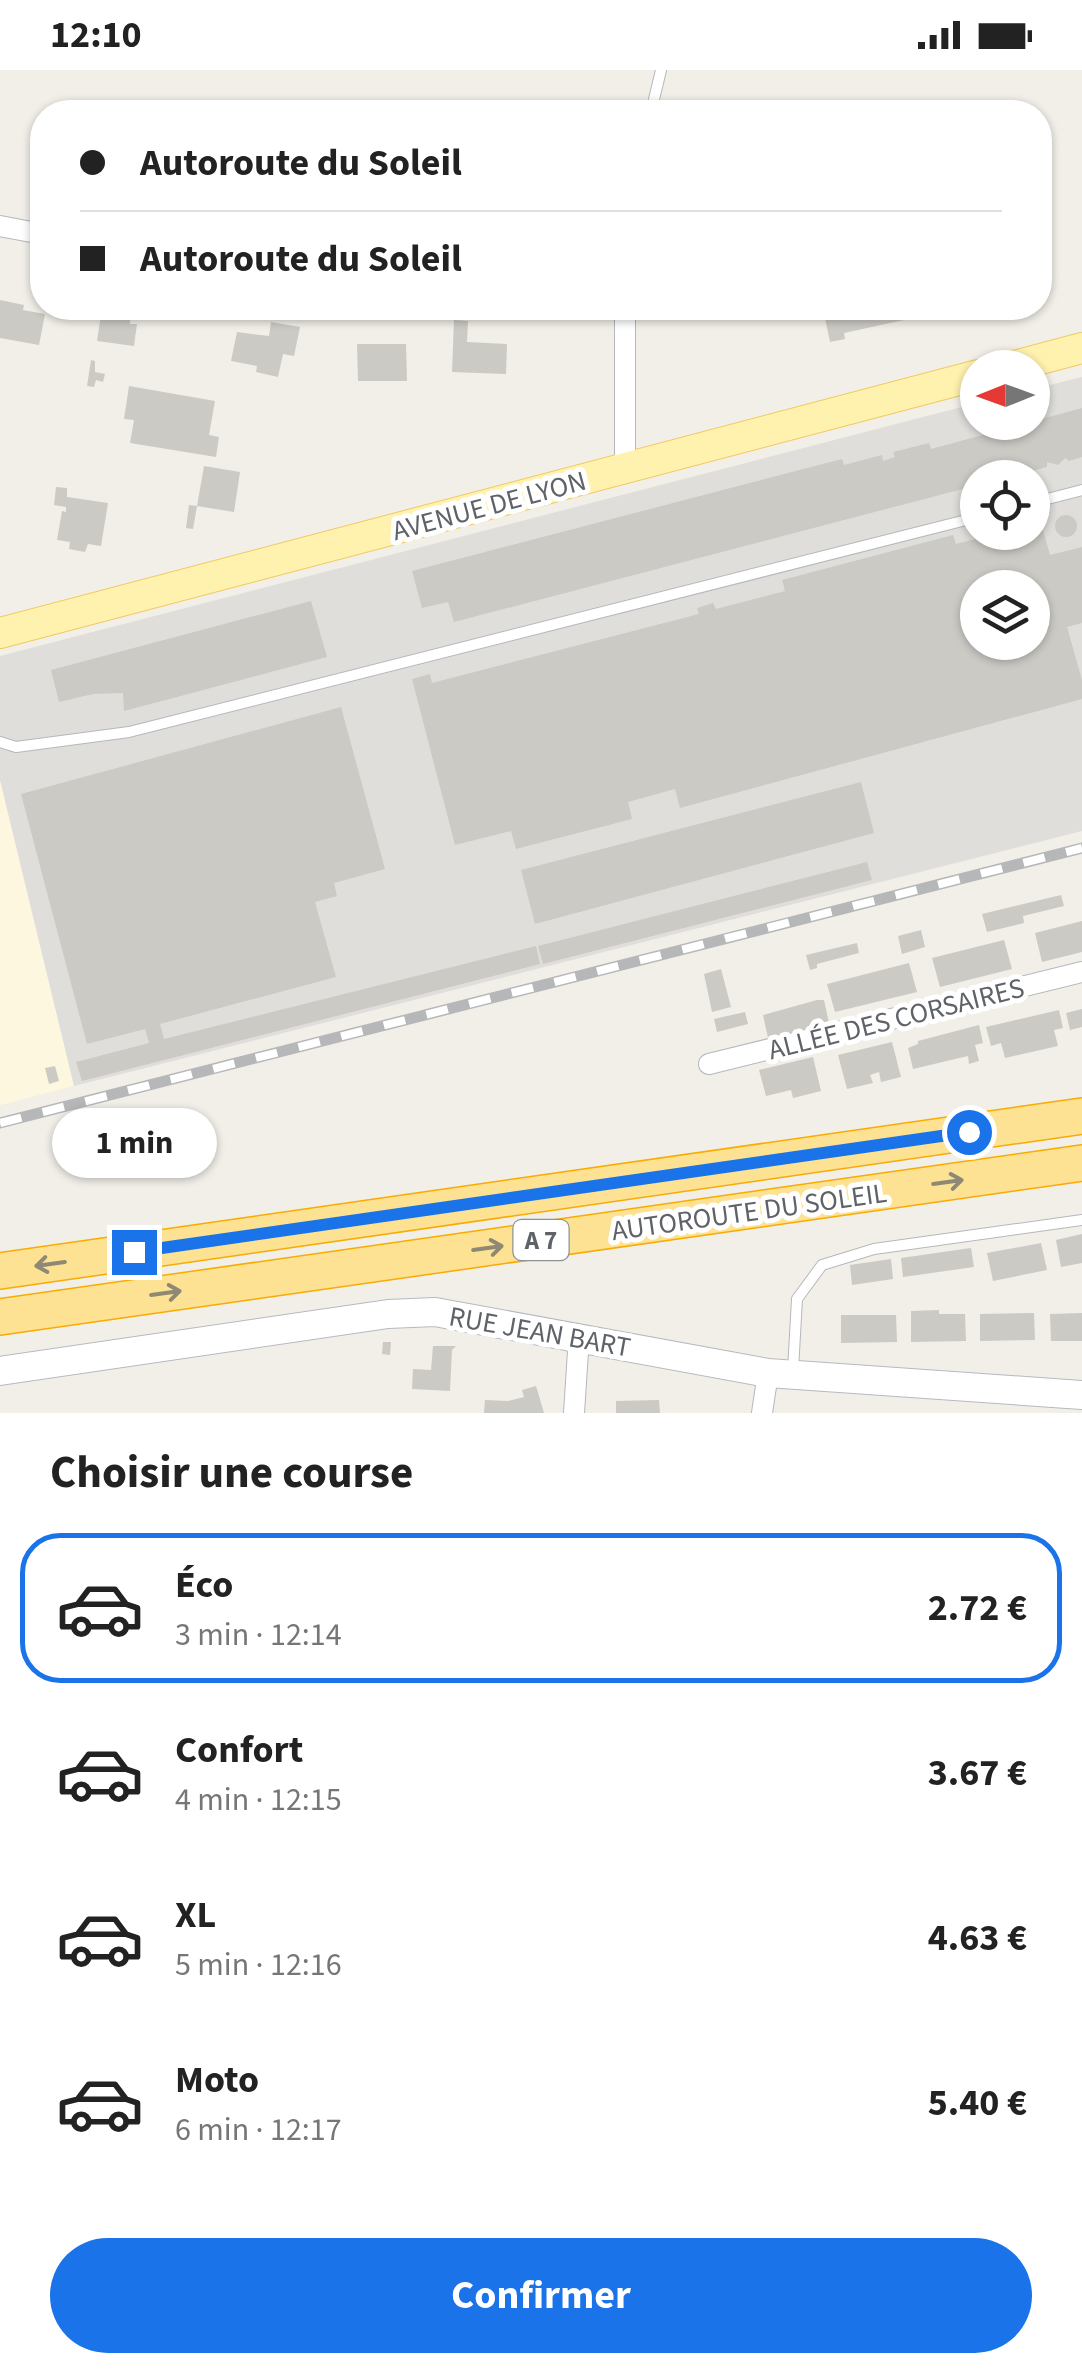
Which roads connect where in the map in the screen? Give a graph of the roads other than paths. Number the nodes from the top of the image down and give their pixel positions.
1 (661, 70) edge
2 (654, 100) edge
3 (0, 226) edge
4 (30, 232) edge
5 (626, 320) edge
6 (1082, 348) edge
7 (1050, 357) edge
8 (960, 380) edge
9 (626, 468) junction
10 (1082, 490) edge
11 (1050, 498) edge
12 (960, 521) edge
13 (0, 633) edge
14 (0, 742) edge
15 (1082, 972) edge
16 (709, 1064) dead end
17 (1082, 1116) edge
18 (1082, 1163) edge
19 (1082, 1220) edge
20 (0, 1271) edge
21 (0, 1317) edge
22 (578, 1336) junction
23 (0, 1371) edge
24 (780, 1375) junction
25 (1082, 1394) edge
26 (574, 1413) edge
27 (762, 1413) edge

1 - 2 lane
3 - 4 street
5 - 9 street
6 - 7 main road
8 - 9 main road, AVENUE DE LYON
9 - 13 main road, AVENUE DE LYON
10 - 11 lane
12 - 14 lane
15 - 16 street, ALLÉE DES CORSAIRES
17 -> 20 highway, AUTOROUTE DU SOLEIL / A 7
21 -> 18 highway, AUTOROUTE DU SOLEIL / A 7
19 - 24 lane
22 - 23 street, RUE JEAN BART
22 - 24 street, RUE JEAN BART
22 - 26 street
24 - 25 street, RUE JEAN BART
24 - 27 street

